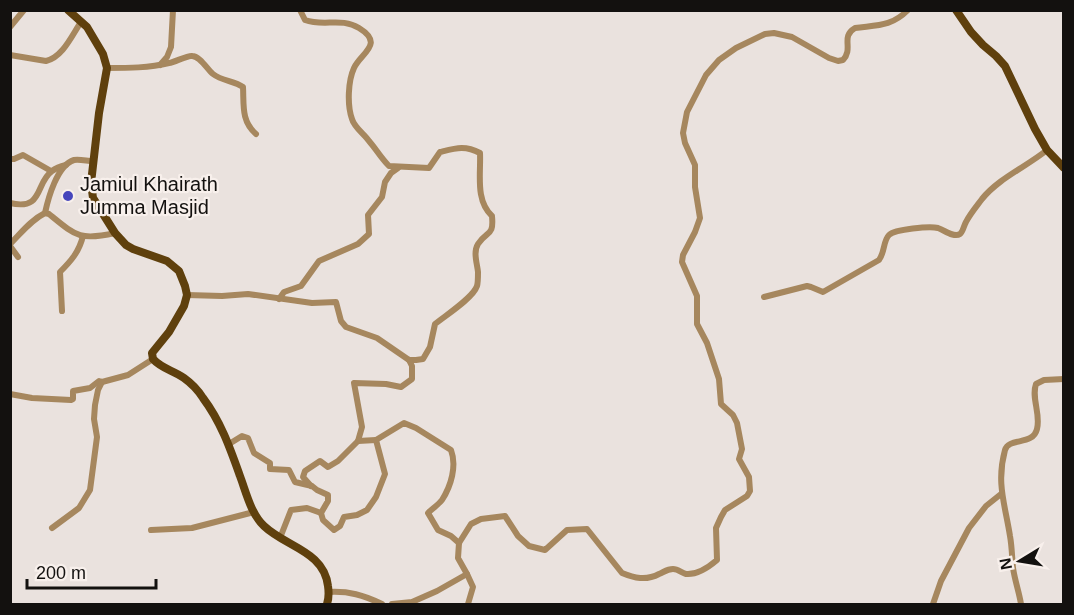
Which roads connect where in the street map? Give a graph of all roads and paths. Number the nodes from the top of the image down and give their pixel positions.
1 (24, 10) edge
2 (68, 10) edge
3 (173, 10) edge
4 (300, 10) edge
5 (908, 10) edge
6 (956, 10) edge
7 (81, 21) junction
8 (10, 27) edge
9 (10, 55) edge
10 (159, 65) junction
11 (108, 68) junction
12 (256, 134) dead end
13 (1047, 150) junction
14 (10, 159) edge
15 (93, 162) junction
16 (67, 165) junction
17 (399, 167) junction
18 (1064, 168) edge
19 (51, 171) junction
20 (10, 203) edge
21 (45, 213) junction
22 (115, 233) junction
23 (83, 236) junction
24 (10, 245) edge
25 (18, 257) dead end
26 (187, 295) junction
27 (764, 297) dead end
28 (279, 299) junction
29 (62, 311) dead end
30 (153, 359) junction
31 (409, 360) junction
32 (1064, 379) edge
33 (102, 382) junction
34 (10, 394) edge
35 (376, 440) junction
36 (358, 441) junction
37 (229, 444) junction
38 (312, 486) junction
39 (1001, 494) junction
40 (254, 512) junction
41 (321, 513) junction
42 (52, 528) dead end
43 (151, 530) dead end
44 (280, 538) junction
45 (459, 543) junction
46 (467, 574) junction
47 (329, 592) junction
48 (327, 604) edge
49 (382, 604) edge
50 (392, 604) edge
51 (468, 604) edge
52 (933, 604) edge
53 (1021, 604) edge

1 - 8 street
2 - 7 main road
3 - 10 street
4 - 17 street
5 - 45 street
6 - 13 main road
7 - 9 street
7 - 11 main road
10 - 11 street
10 - 12 street
11 - 15 main road
13 - 18 main road
13 - 27 street
14 - 19 street
15 - 16 street
15 - 22 main road
16 - 19 street
16 - 21 street
17 - 28 street
17 - 31 street
19 - 20 street
21 - 23 street
21 - 24 street
22 - 23 street
22 - 26 main road
23 - 29 street
24 - 25 street
26 - 28 street
26 - 30 main road
28 - 31 street
30 - 33 street
30 - 37 main road
31 - 36 street
32 - 39 street
33 - 34 street
33 - 42 street
35 - 36 street
35 - 41 street
35 - 45 street
36 - 38 street
37 - 38 street
37 - 40 main road
38 - 41 street
39 - 52 street
39 - 53 street
40 - 43 street
40 - 44 main road
41 - 44 street
44 - 47 main road
45 - 46 street
46 - 50 street
46 - 51 street
47 - 48 main road
47 - 49 street

